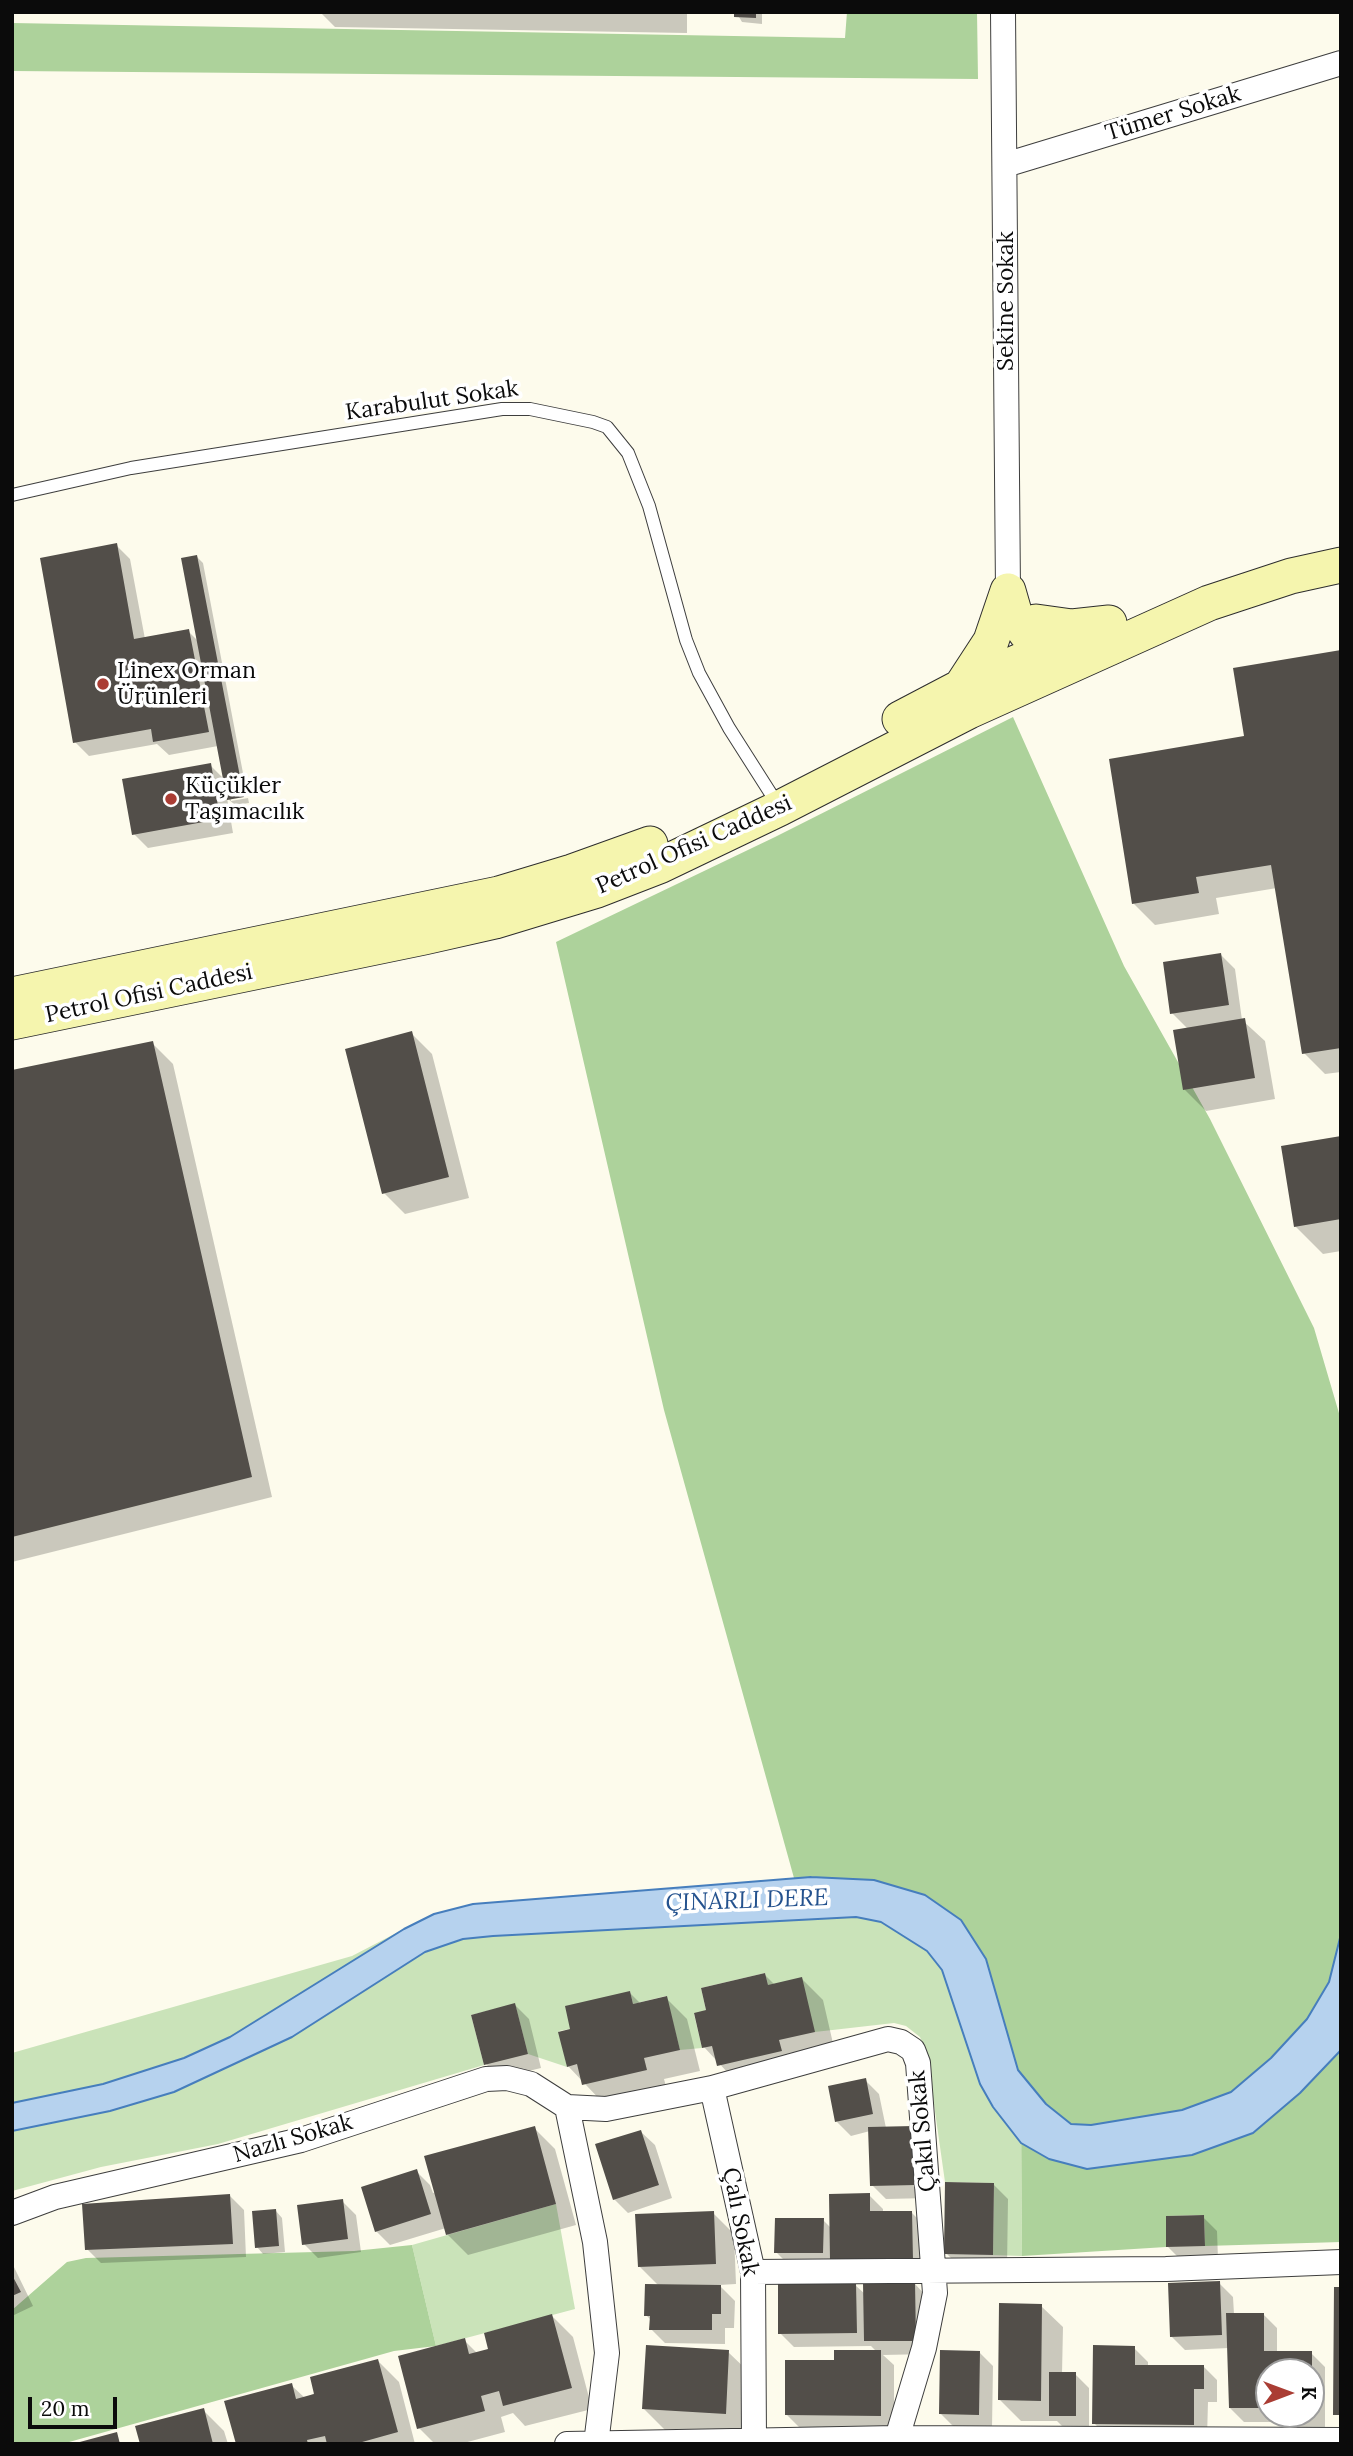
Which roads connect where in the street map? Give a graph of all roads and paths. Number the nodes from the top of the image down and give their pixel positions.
1 (1003, 12) edge
2 (1341, 63) edge
3 (1005, 166) junction
4 (12, 495) edge
5 (1341, 544) edge
6 (1341, 565) edge
7 (1008, 591) junction
8 (1112, 634) junction
9 (1056, 646) junction
10 (1003, 669) junction
11 (965, 699) junction
12 (774, 799) junction
13 (12, 995) edge
14 (12, 1021) edge
15 (712, 2088) junction
16 (567, 2107) junction
17 (12, 2213) edge
18 (1341, 2262) edge
19 (935, 2269) junction
20 (753, 2272) junction
21 (897, 2438) junction
22 (754, 2441) junction
23 (1341, 2441) edge
24 (1027, 2442) edge
25 (567, 2444) edge
26 (596, 2444) edge

1 - 3 street, Sekine Sokak
2 - 3 street, Tümer Sokak
3 - 7 street, Sekine Sokak
4 - 12 lane, Karabulut Sokak
5 - 8 street, Petrol Ofisi Caddesi
6 - 8 street, Petrol Ofisi Caddesi
7 - 8 street
7 - 9 street
7 - 10 street
7 - 11 street
8 - 9 street
8 - 11 street, Petrol Ofisi Caddesi
9 - 10 street
10 - 11 street
11 - 12 street, Petrol Ofisi Caddesi
12 - 13 street, Petrol Ofisi Caddesi
12 - 14 street, Petrol Ofisi Caddesi
15 - 16 street, Çakıl Sokak
15 - 19 street, Çakıl Sokak
15 - 20 street, Çalı Sokak
16 - 17 street, Nazlı Sokak
16 - 26 street
18 - 19 street
19 - 20 street
19 - 21 street, Çakıl Sokak
20 - 22 street, Çalı Sokak
21 - 22 street
21 - 24 street
22 - 26 street
23 - 24 street
25 - 26 street

